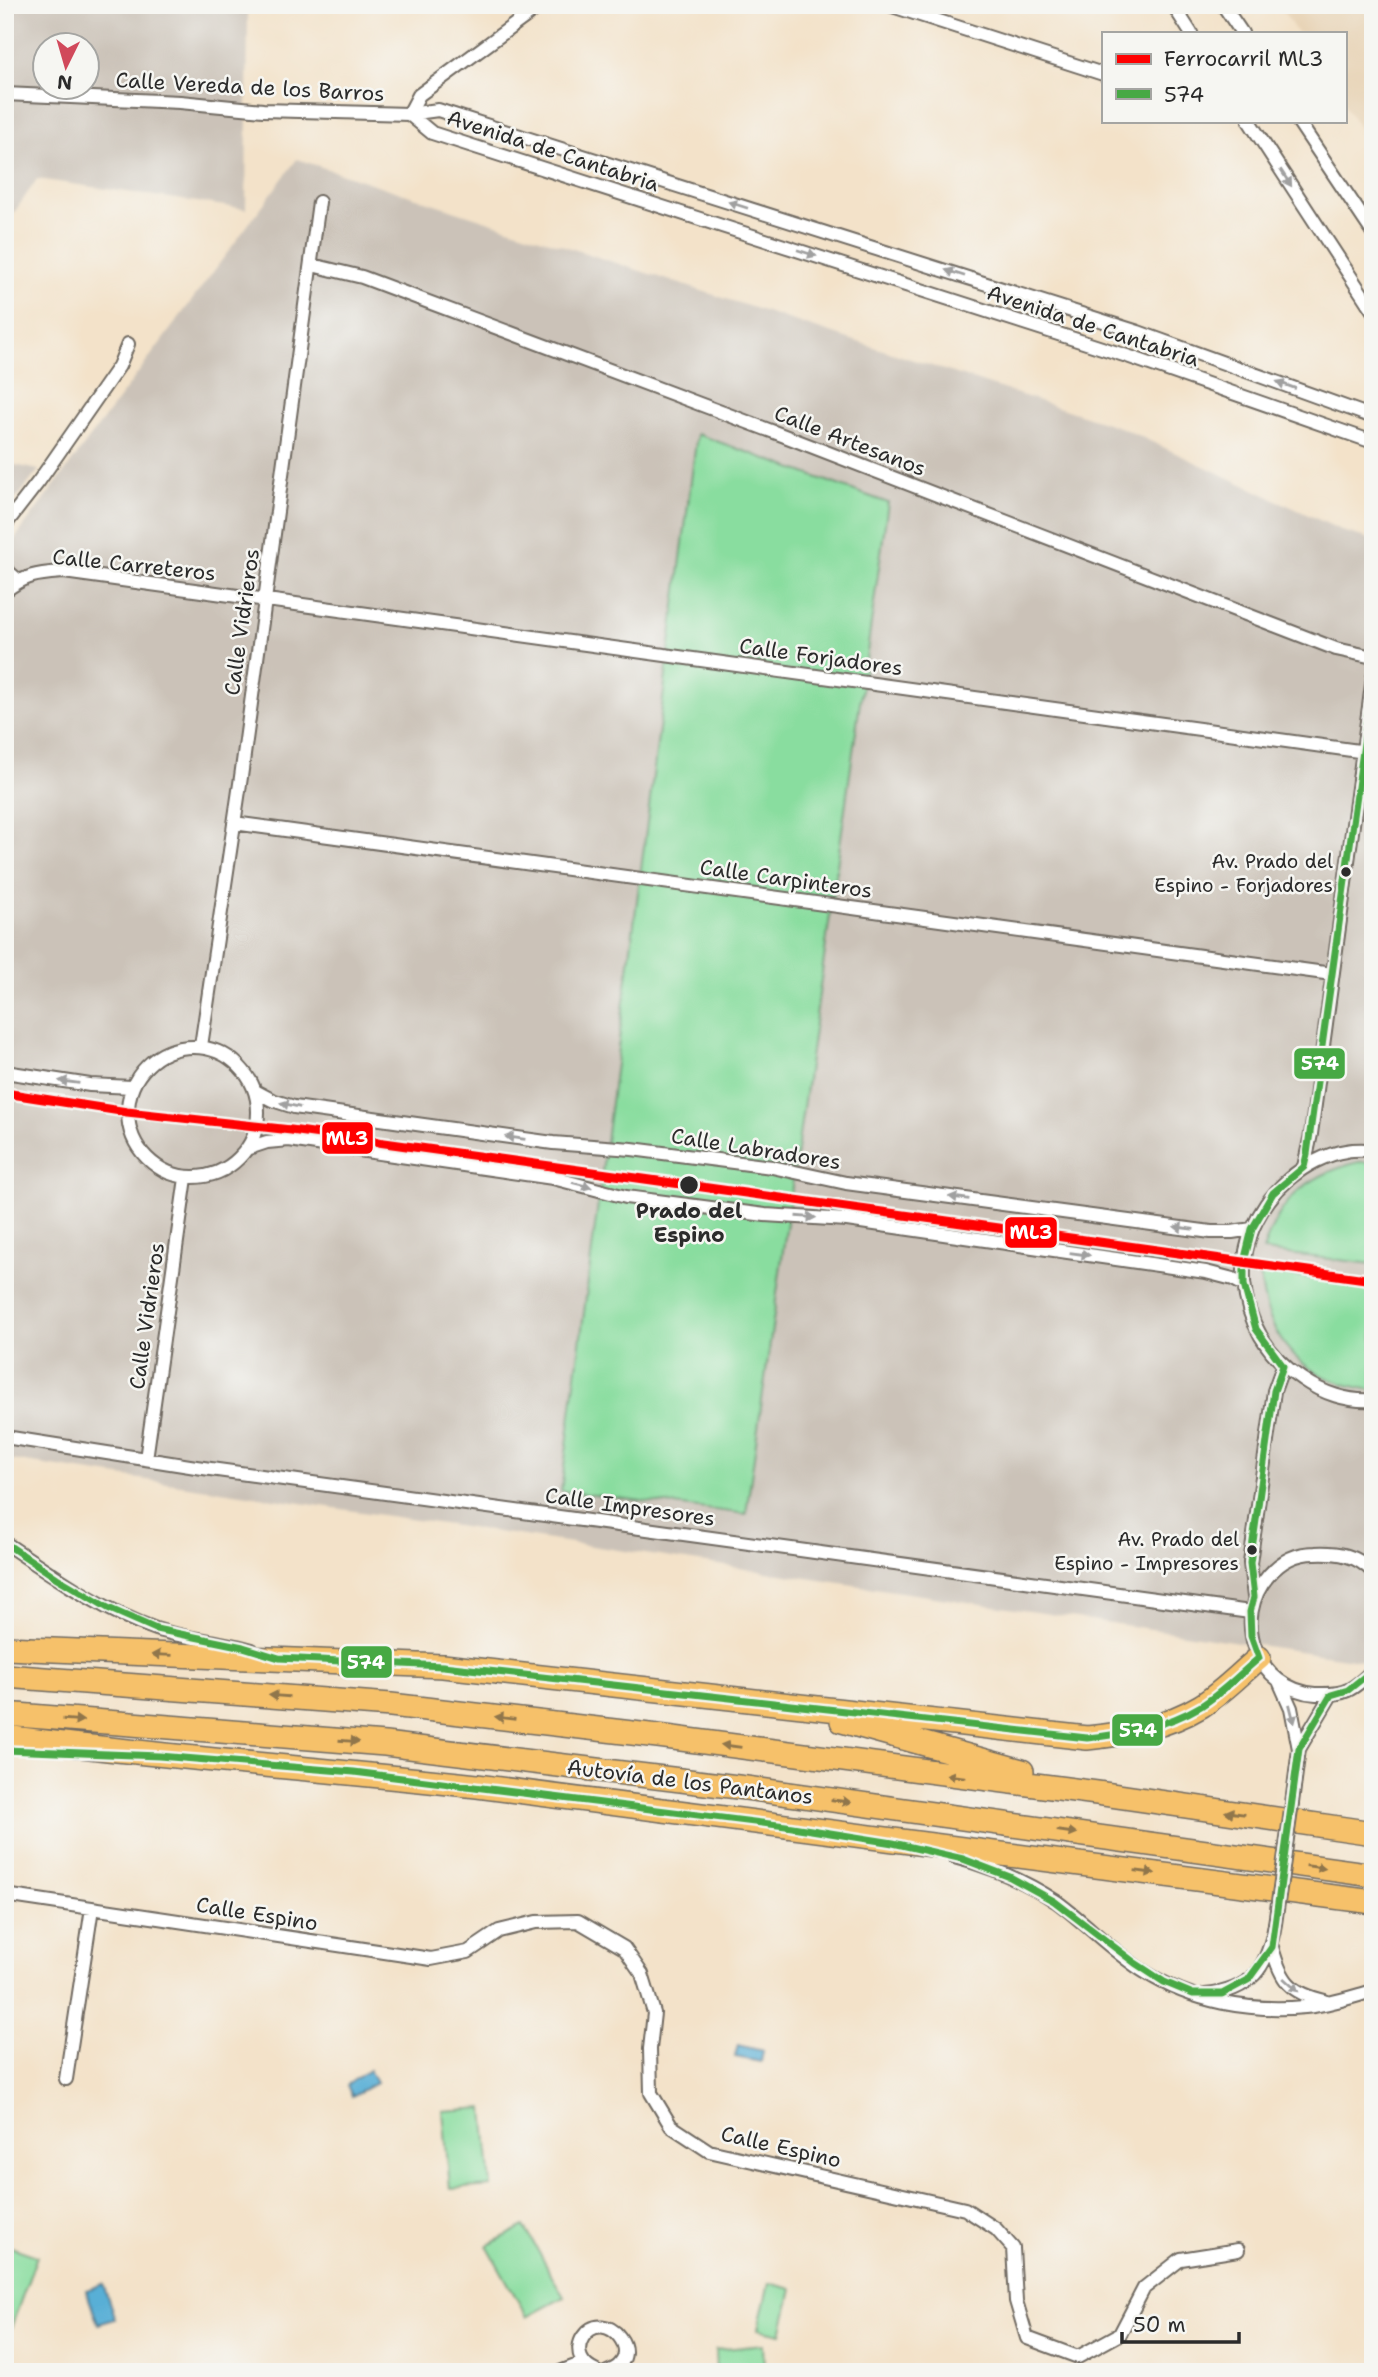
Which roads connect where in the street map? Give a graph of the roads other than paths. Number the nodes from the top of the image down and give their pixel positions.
1 (541, 5) edge
2 (889, 5) edge
3 (1172, 5) edge
4 (1223, 5) edge
5 (1190, 32) edge
6 (1241, 32) edge
7 (1102, 74) edge
8 (5, 93) edge
9 (410, 114) junction
10 (1250, 122) edge
11 (1299, 122) edge
12 (320, 202) dead end
13 (1373, 233) edge
14 (312, 265) junction
15 (1373, 311) edge
16 (128, 344) dead end
17 (1373, 416) edge
18 (1373, 442) edge
19 (5, 525) edge
20 (5, 569) edge
21 (18, 580) junction
22 (5, 591) edge
23 (264, 600) junction
24 (1373, 657) edge
25 (1373, 677) edge
26 (1368, 752) edge
27 (234, 823) junction
28 (1332, 974) junction
29 (201, 1046) junction
30 (5, 1072) edge
31 (132, 1087) junction
32 (257, 1092) junction
33 (249, 1148) junction
34 (1373, 1150) edge
35 (1304, 1167) junction
36 (186, 1178) junction
37 (1252, 1228) junction
38 (1244, 1285) junction
39 (1283, 1366) junction
40 (1373, 1400) edge
41 (5, 1437) edge
42 (146, 1459) junction
43 (5, 1543) edge
44 (1373, 1572) edge
45 (1254, 1597) junction
46 (1250, 1612) junction
47 (5, 1648) edge
48 (279, 1658) junction
49 (1259, 1658) junction
50 (1373, 1671) edge
51 (5, 1676) edge
52 (1279, 1681) junction
53 (691, 1693) junction
54 (1331, 1695) junction
55 (5, 1714) edge
56 (5, 1737) edge
57 (5, 1749) edge
58 (1299, 1749) junction
59 (158, 1756) junction
60 (1097, 1793) junction
61 (1373, 1833) edge
62 (883, 1840) junction
63 (1373, 1875) edge
64 (5, 1895) edge
65 (1373, 1902) edge
66 (92, 1908) junction
67 (1272, 1947) junction
68 (1373, 1991) edge
69 (1199, 1995) junction
70 (1330, 2002) junction
71 (66, 2079) dead end
72 (1238, 2250) dead end
73 (583, 2363) junction
74 (560, 2372) edge
75 (597, 2372) edge
76 (607, 2372) edge

1 - 9 street
2 - 7 street
3 - 5 street
4 - 6 street
8 - 9 street, Calle Vereda de los Barros
17 -> 9 street, Avenida de Cantabria
9 -> 18 street, Avenida de Cantabria
10 -> 15 street
11 - 13 street
12 - 14 street, Calle Vidrieros
14 - 23 street, Calle Vidrieros
14 - 24 street, Calle Artesanos
16 - 19 street
20 - 21 street
21 - 22 street, Calle Carreteros
21 - 23 street, Calle Carreteros
23 - 26 street, Calle Forjadores
23 - 27 street, Calle Vidrieros
25 - 26 street
26 - 28 street
27 - 28 street, Calle Carpinteros
27 - 29 street, Calle Vidrieros
28 - 35 street
29 - 31 street
29 - 32 street
31 -> 30 street
31 - 36 street
32 - 33 street
37 -> 32 street, Calle Labradores
33 - 36 street
33 -> 38 street
34 - 35 street
35 - 37 street
36 - 42 street, Calle Vidrieros
37 - 38 street
38 - 39 street
39 - 40 street
39 - 45 street
41 - 42 street, Calle Impresores
42 - 46 street, Calle Impresores
43 - 48 street
44 - 45 street
45 - 46 street
46 - 49 street
48 -> 47 highway
48 - 53 highway
49 - 52 street
49 - 53 highway
50 - 54 street
60 -> 51 highway, Autovía de los Pantanos
52 - 54 street
52 -> 58 street
53 - 60 highway
54 - 58 street
55 -> 63 highway, Autovía de los Pantanos
56 - 59 highway
57 - 59 highway
58 - 67 street, bridge
59 - 62 highway
61 -> 60 highway, Autovía de los Pantanos
62 -> 65 highway
62 - 69 street
64 - 66 street, Calle Espino
66 - 71 street
66 - 72 street, Calle Espino
67 - 69 street
67 -> 70 street
68 - 70 street
69 - 70 street
73 - 74 street
73 - 75 street
73 - 76 street

